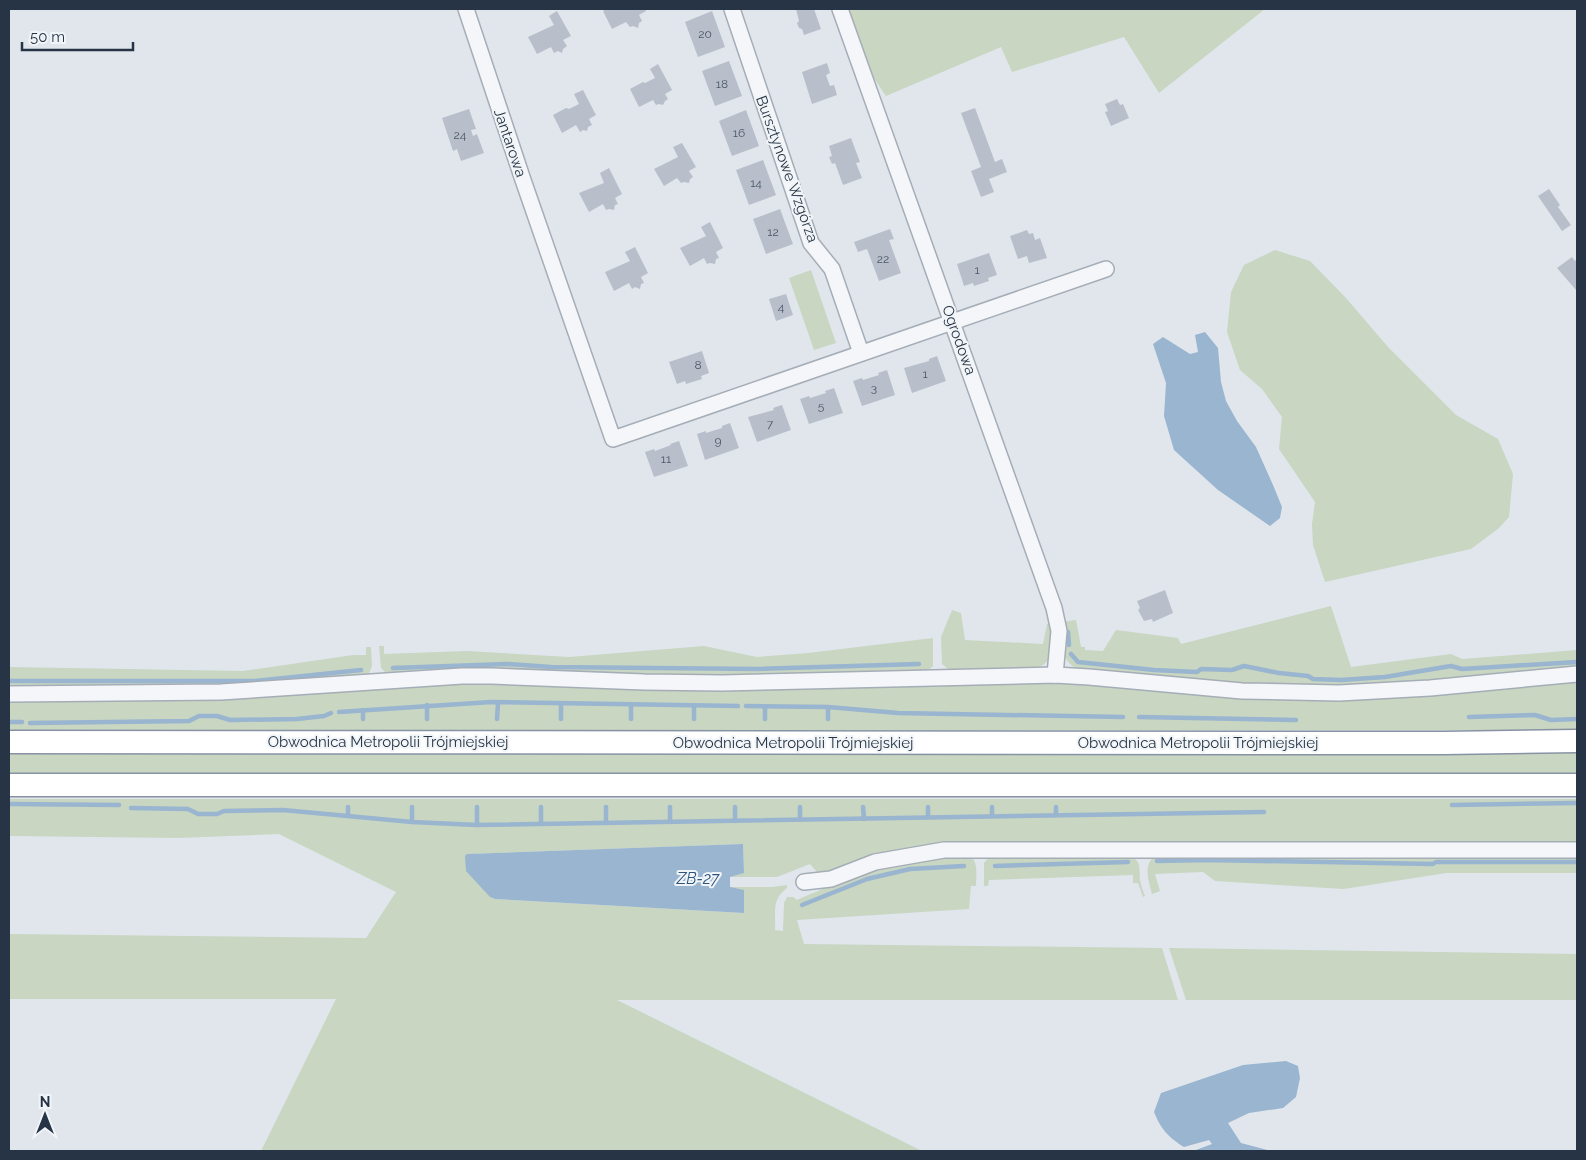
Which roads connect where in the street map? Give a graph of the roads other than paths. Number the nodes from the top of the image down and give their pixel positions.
1 (466, 9) edge
2 (732, 9) edge
3 (840, 9) edge
4 (1106, 269) dead end
5 (952, 321) junction
6 (861, 353) junction
7 (1577, 674) edge
8 (1055, 675) junction
9 (9, 694) edge
10 (1577, 741) edge
11 (9, 742) edge
12 (9, 785) edge
13 (1577, 785) edge
14 (1577, 850) edge
15 (804, 882) dead end

1 - 6 street, Jantarowa
2 - 6 street, Bursztynowe Wzgórza
3 - 5 street, Ogrodowa
4 - 5 street
5 - 6 street
5 - 8 street, Ogrodowa
7 - 8 street
8 - 9 street
10 - 11 highway, Obwodnica Metropolii Trójmiejskiej
12 - 13 highway
14 - 15 street

